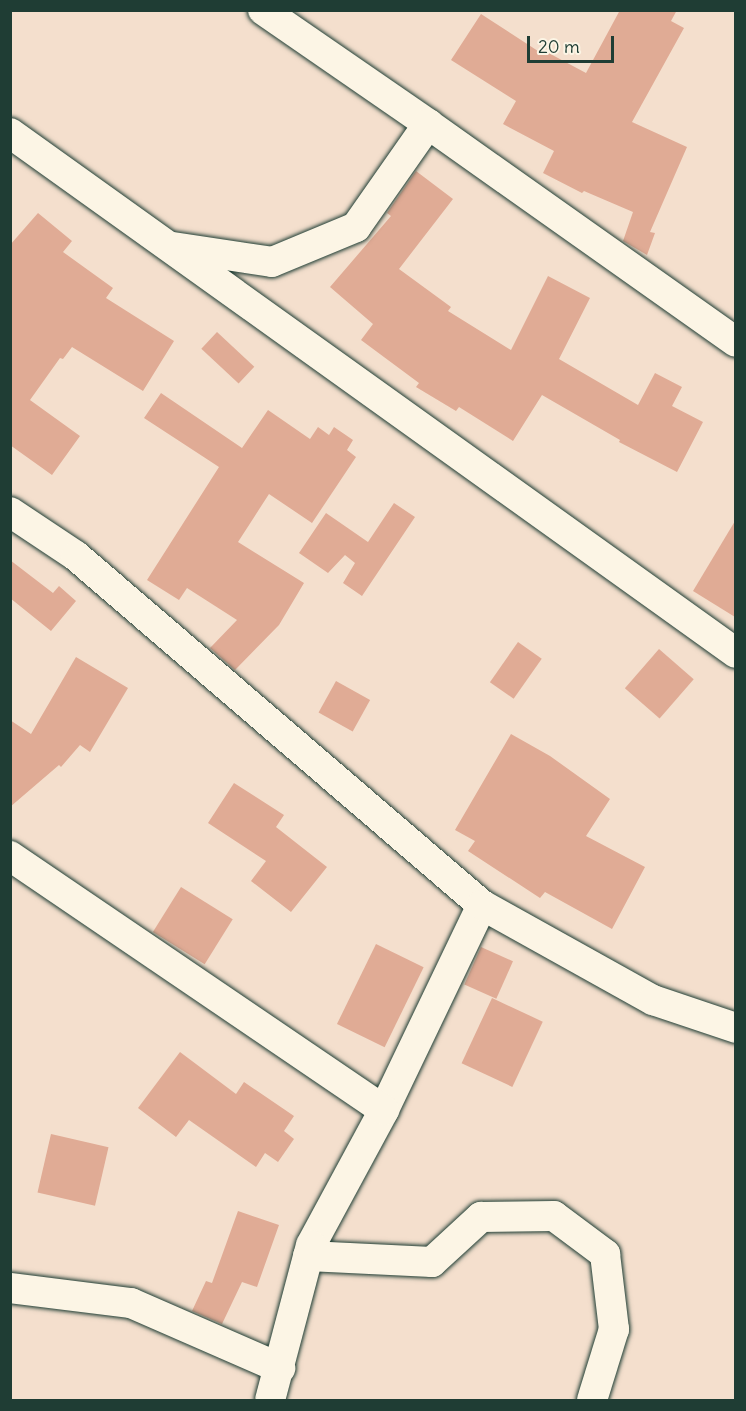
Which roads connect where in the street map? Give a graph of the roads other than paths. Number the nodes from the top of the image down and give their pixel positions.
1 (263, 10) edge
2 (428, 124) junction
3 (10, 133) edge
4 (167, 246) junction
5 (735, 342) edge
6 (10, 512) edge
7 (735, 653) edge
8 (10, 856) edge
9 (482, 905) junction
10 (735, 1028) edge
11 (384, 1110) junction
12 (308, 1256) junction
13 (10, 1288) edge
14 (280, 1368) junction
15 (270, 1401) edge
16 (591, 1401) edge

1 - 2 street
2 - 4 street
2 - 5 street
3 - 4 street
4 - 7 street
6 - 9 street
8 - 11 street
9 - 10 street
9 - 11 street
11 - 12 street
12 - 14 street
12 - 16 street
13 - 14 street
14 - 15 street

